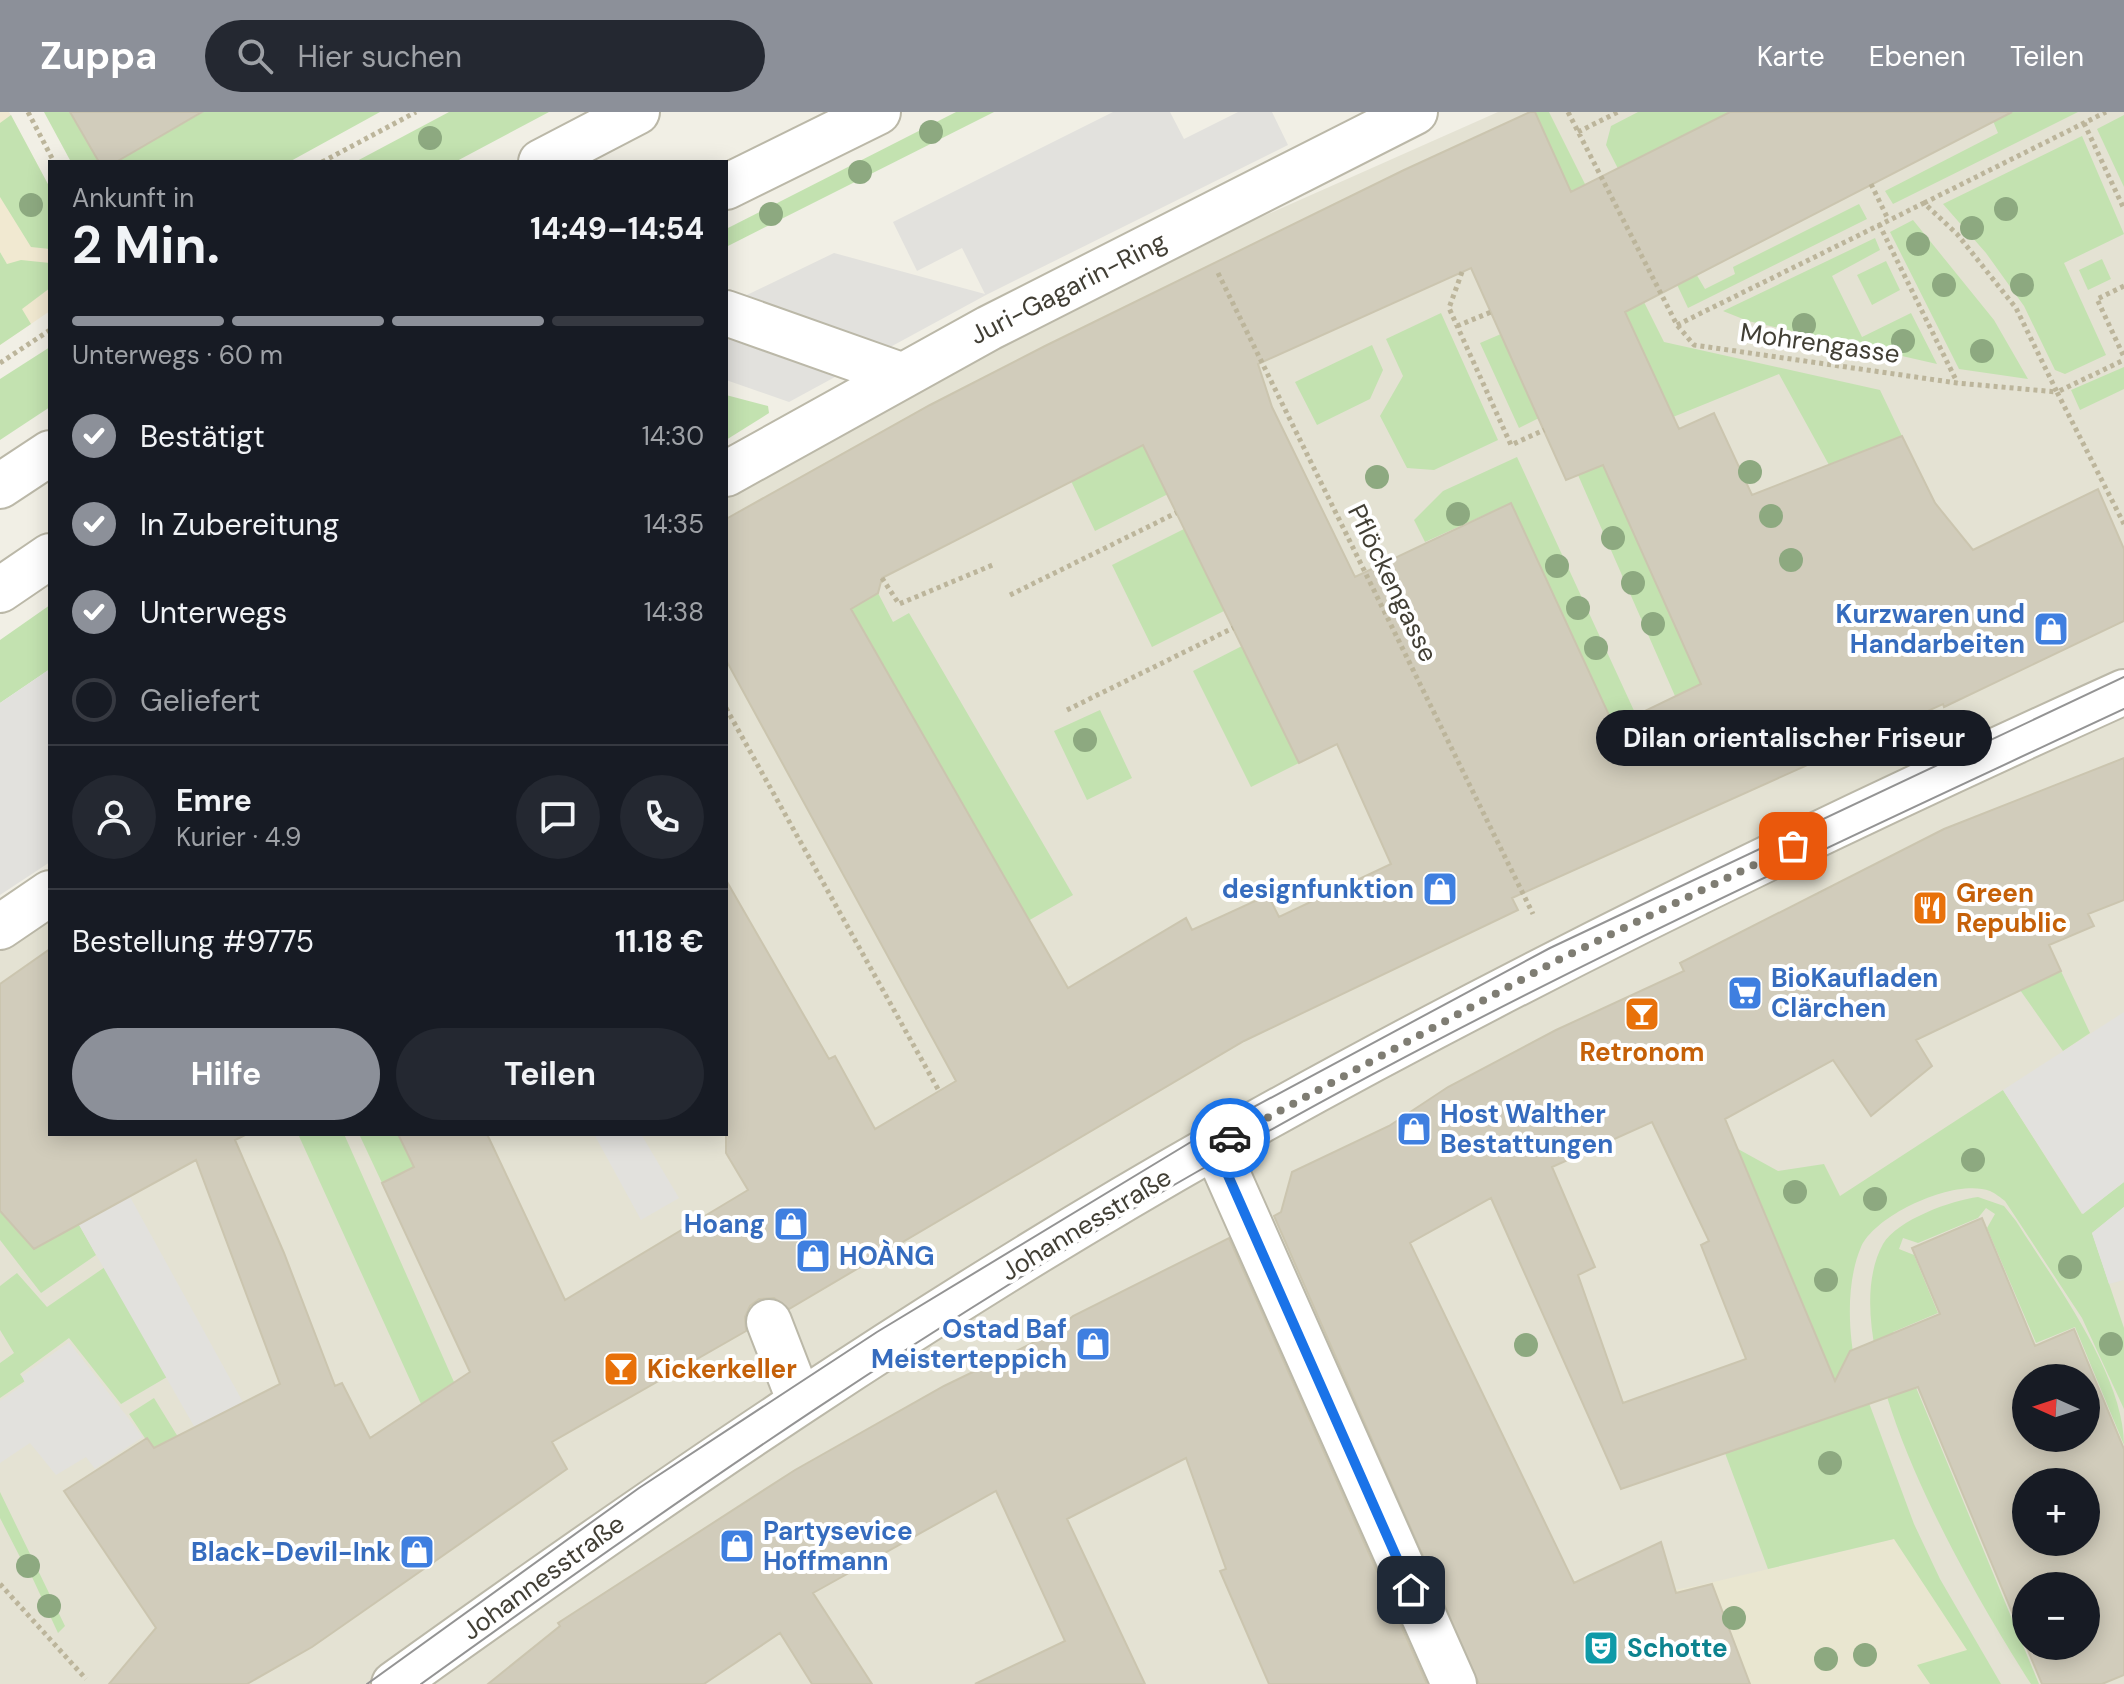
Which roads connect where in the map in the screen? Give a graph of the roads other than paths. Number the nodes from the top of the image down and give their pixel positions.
1 (637, 112) edge
2 (878, 112) edge
3 (1415, 112) edge
4 (545, 160) edge
5 (728, 186) edge
6 (728, 314) edge
7 (901, 375) junction
8 (48, 454) edge
9 (728, 473) edge
10 (0, 486) edge
11 (48, 557) edge
12 (0, 590) edge
13 (2124, 692) edge
14 (48, 894) edge
15 (0, 927) edge
16 (1215, 1146) junction
17 (769, 1322) dead end
18 (800, 1402) junction
19 (394, 1684) edge
20 (1454, 1684) edge

1 - 4 street
2 - 5 street
3 - 7 street, Juri-Gagarin-Ring
6 - 7 street
7 - 9 street, Juri-Gagarin-Ring
8 - 10 street
11 - 12 street
13 - 16 street, Johannesstraße
14 - 15 street
16 - 18 street, Johannesstraße
16 - 20 street
17 - 18 street
18 - 19 street, Johannesstraße

